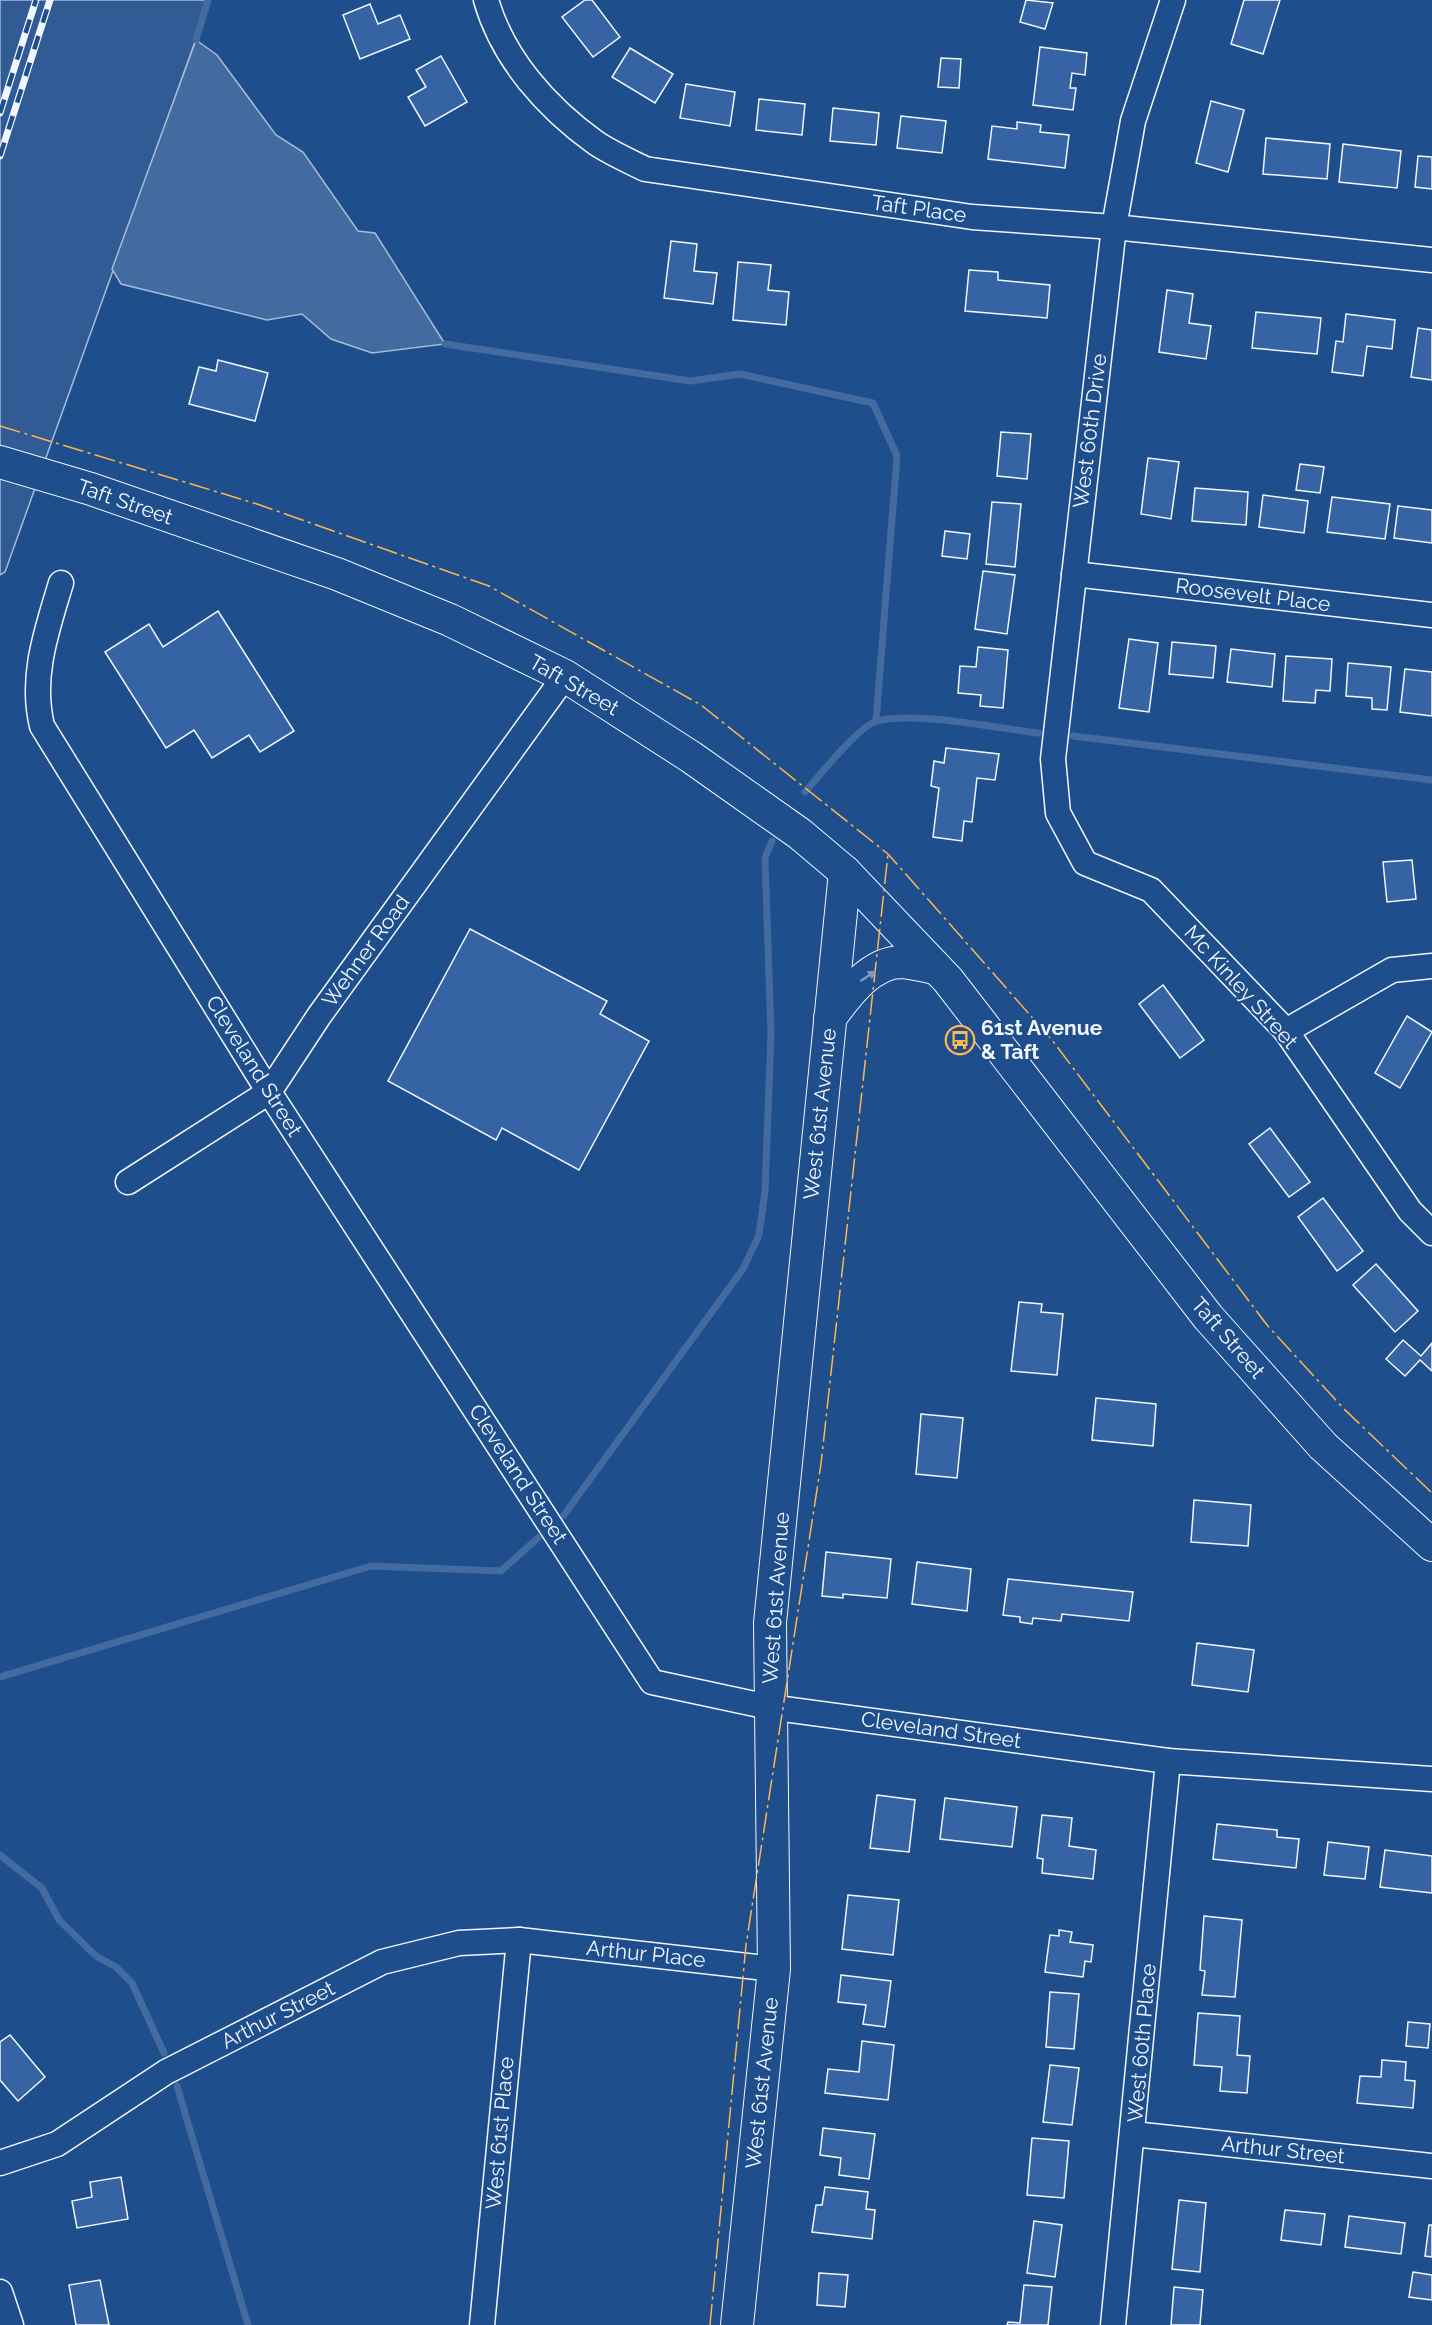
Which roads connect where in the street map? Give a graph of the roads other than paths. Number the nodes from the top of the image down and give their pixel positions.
1 (486, 0) edge
2 (1173, 0) edge
3 (1114, 227) junction
4 (1432, 260) edge
5 (0, 462) edge
6 (1074, 574) junction
7 (61, 583) dead end
8 (1432, 615) edge
9 (565, 676) junction
10 (1085, 863) joint
11 (845, 872) junction
12 (1432, 966) edge
13 (936, 968) junction
14 (830, 1019) junction
15 (1286, 1031) junction
16 (269, 1092) junction
17 (128, 1182) dead end
18 (1432, 1233) edge
19 (1432, 1545) edge
20 (770, 1707) junction
21 (1168, 1761) junction
22 (1432, 1779) edge
23 (519, 1940) junction
24 (774, 1969) junction
25 (1133, 2134) junction
26 (0, 2163) edge
27 (1432, 2166) edge
28 (0, 2292) edge
29 (11, 2325) edge
30 (482, 2325) edge
31 (737, 2325) edge
32 (1113, 2325) edge

1 - 3 street, Taft Place
2 - 3 street, West 60th Drive
3 - 4 street, Taft Place
3 - 6 street, West 60th Drive
5 - 9 main road, Taft Street
6 - 8 street, Roosevelt Place
6 - 10 street, West 60th Drive
7 - 16 street, Cleveland Street
9 - 11 main road, Taft Street
9 - 16 street, Wehner Road
10 - 15 street, Mc Kinley Street
11 - 13 main road, Taft Street
11 - 14 main road, West 61st Avenue
12 - 15 street
14 -> 13 main road
13 - 19 main road, Taft Street
14 - 20 main road, West 61st Avenue
15 - 18 street, Mc Kinley Street
16 - 17 street, Wehner Road
16 - 20 street, Cleveland Street
20 - 21 street, Cleveland Street
20 - 24 main road, West 61st Avenue
21 - 22 street, Cleveland Street
21 - 25 street, West 60th Place
23 - 24 street, Arthur Place
23 - 26 street, Arthur Street
23 - 30 street, West 61st Place
24 - 31 main road, West 61st Avenue
25 - 27 street, Arthur Street
25 - 32 street, West 60th Place
28 - 29 street

